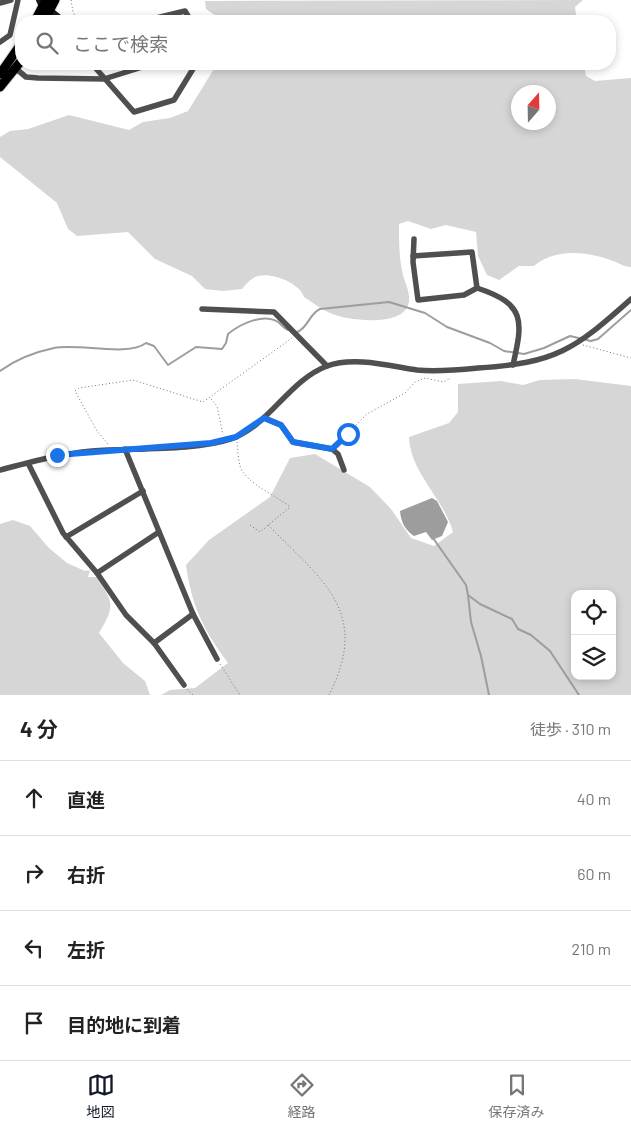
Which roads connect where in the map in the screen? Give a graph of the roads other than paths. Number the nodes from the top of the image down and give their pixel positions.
1 (11, 0) edge
2 (18, 0) edge
3 (55, 0) edge
4 (0, 4) edge
5 (45, 4) edge
6 (39, 15) edge
7 (56, 15) edge
8 (169, 15) edge
9 (187, 15) edge
10 (0, 42) edge
11 (15, 53) edge
12 (15, 68) edge
13 (17, 70) edge
14 (96, 70) edge
15 (134, 70) edge
16 (192, 70) edge
17 (0, 74) edge
18 (104, 80) junction
19 (0, 87) edge
20 (414, 239) dead end
21 (413, 256) junction
22 (477, 288) junction
23 (631, 299) edge
24 (202, 309) dead end
25 (513, 365) junction
26 (328, 366) junction
27 (264, 418) junction
28 (125, 449) junction
29 (28, 463) junction
30 (0, 470) edge
31 (344, 470) dead end
32 (143, 490) junction
33 (160, 532) junction
34 (66, 537) junction
35 (97, 573) junction
36 (193, 614) junction
37 (154, 643) junction
38 (217, 660) road end
39 (184, 685) dead end

1 - 4 street
2 - 10 street
3 - 5 main road
5 - 6 main road
5 - 7 street
8 - 9 street
11 - 17 main road
12 - 19 main road
13 - 18 street
14 - 18 street
15 - 18 street
16 - 18 street
20 - 21 street
21 - 22 street
21 - 22 street
22 - 25 street
23 - 25 street
24 - 26 street
25 - 26 street
26 - 27 street
27 - 28 street
27 - 31 street
28 - 29 street
28 - 32 street
29 - 30 street
29 - 34 street
32 - 33 street
32 - 34 street
33 - 35 street
33 - 36 street
34 - 35 street
35 - 37 street
36 - 37 street
36 - 38 street
37 - 39 street

